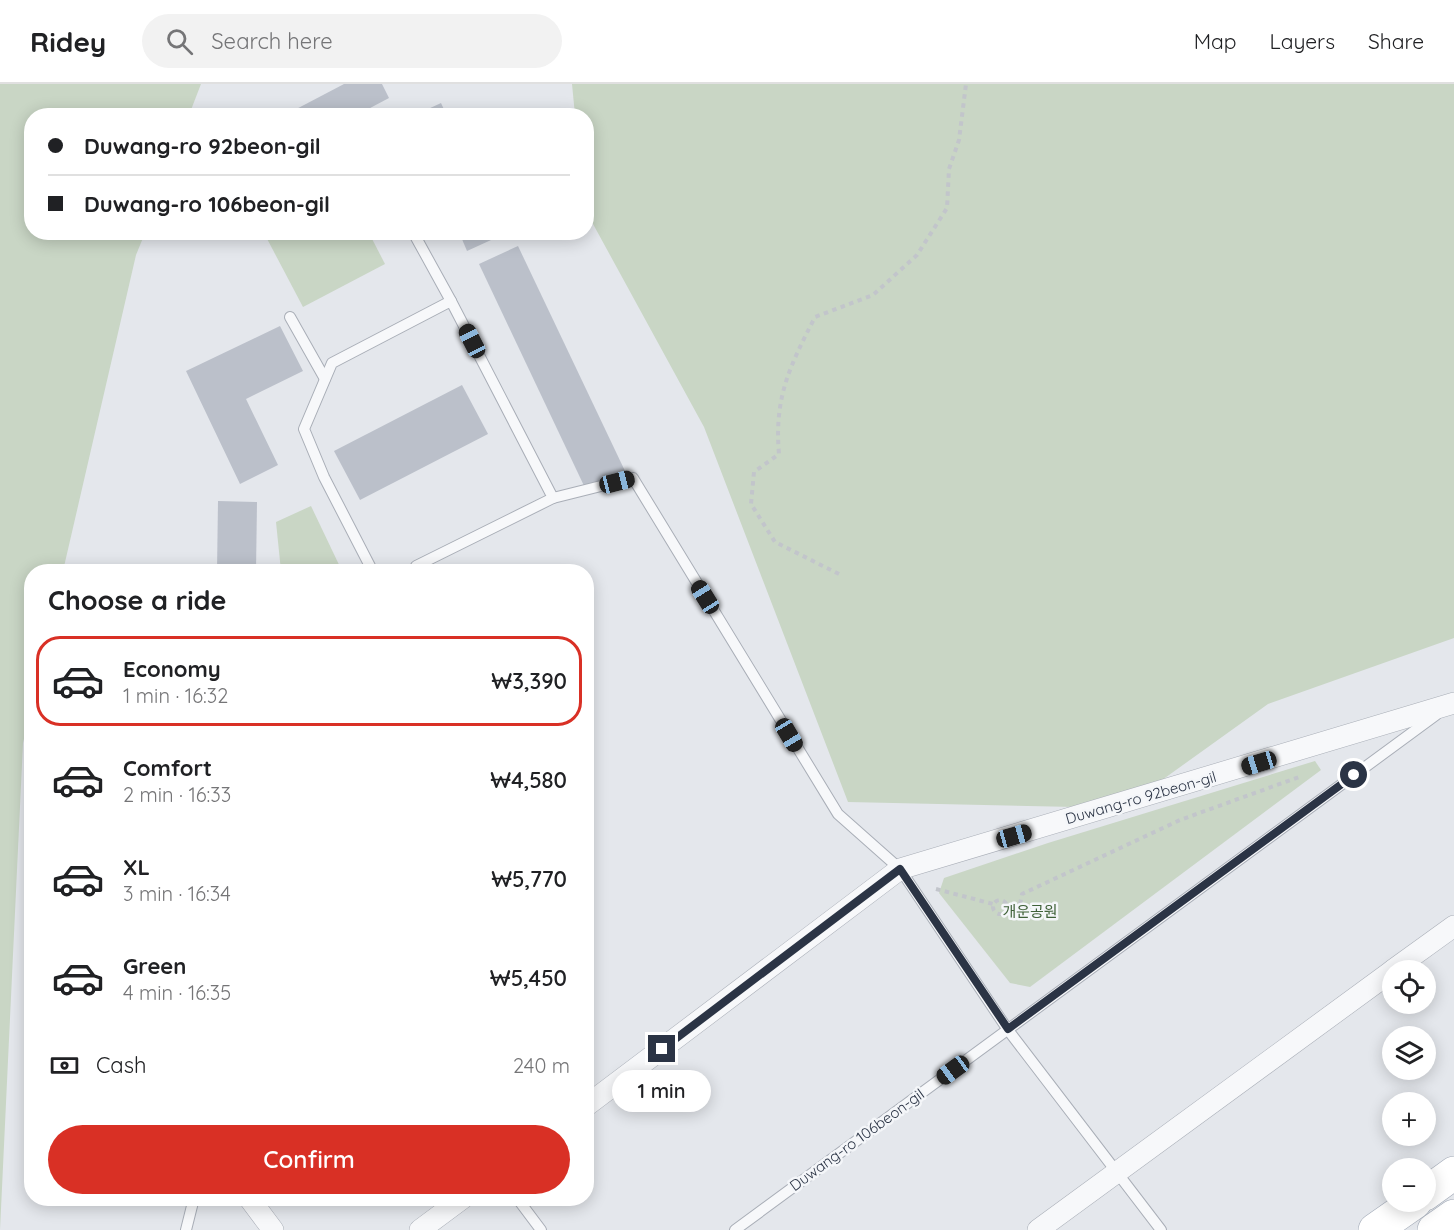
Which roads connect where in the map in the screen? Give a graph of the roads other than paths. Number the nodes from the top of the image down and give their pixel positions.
1 (417, 240) edge
2 (451, 301) junction
3 (290, 317) dead end
4 (325, 379) junction
5 (553, 498) junction
6 (369, 564) edge
7 (420, 564) edge
8 (1453, 705) edge
9 (905, 875) junction
10 (1454, 926) edge
11 (1408, 960) edge
12 (1382, 979) edge
13 (1008, 1029) junction
14 (594, 1100) edge
15 (1116, 1173) junction
16 (1454, 1173) edge
17 (1436, 1186) edge
18 (192, 1206) edge
19 (255, 1206) edge
20 (452, 1206) edge
21 (523, 1206) edge
22 (1401, 1212) edge
23 (1454, 1216) edge
24 (186, 1230) edge
25 (273, 1230) edge
26 (420, 1230) edge
27 (541, 1230) edge
28 (735, 1230) edge
29 (1038, 1230) edge
30 (1161, 1230) edge
31 (1375, 1230) edge
32 (1434, 1230) edge

1 - 2 lane
2 - 4 lane
2 - 5 lane
3 - 4 lane
4 - 6 lane
5 - 7 lane
5 - 9 lane
8 - 9 street, Duwang-ro 92beon-gil
8 - 13 lane, Duwang-ro 92beon-gil
9 - 13 lane
9 - 14 street
10 - 11 street
12 - 15 street
13 - 15 lane
13 - 28 lane, Duwang-ro 106beon-gil
15 - 29 street
15 - 30 lane
16 - 17 main road
18 - 24 lane
19 - 25 street
20 - 26 street
21 - 27 lane
22 - 31 main road
23 - 32 main road

